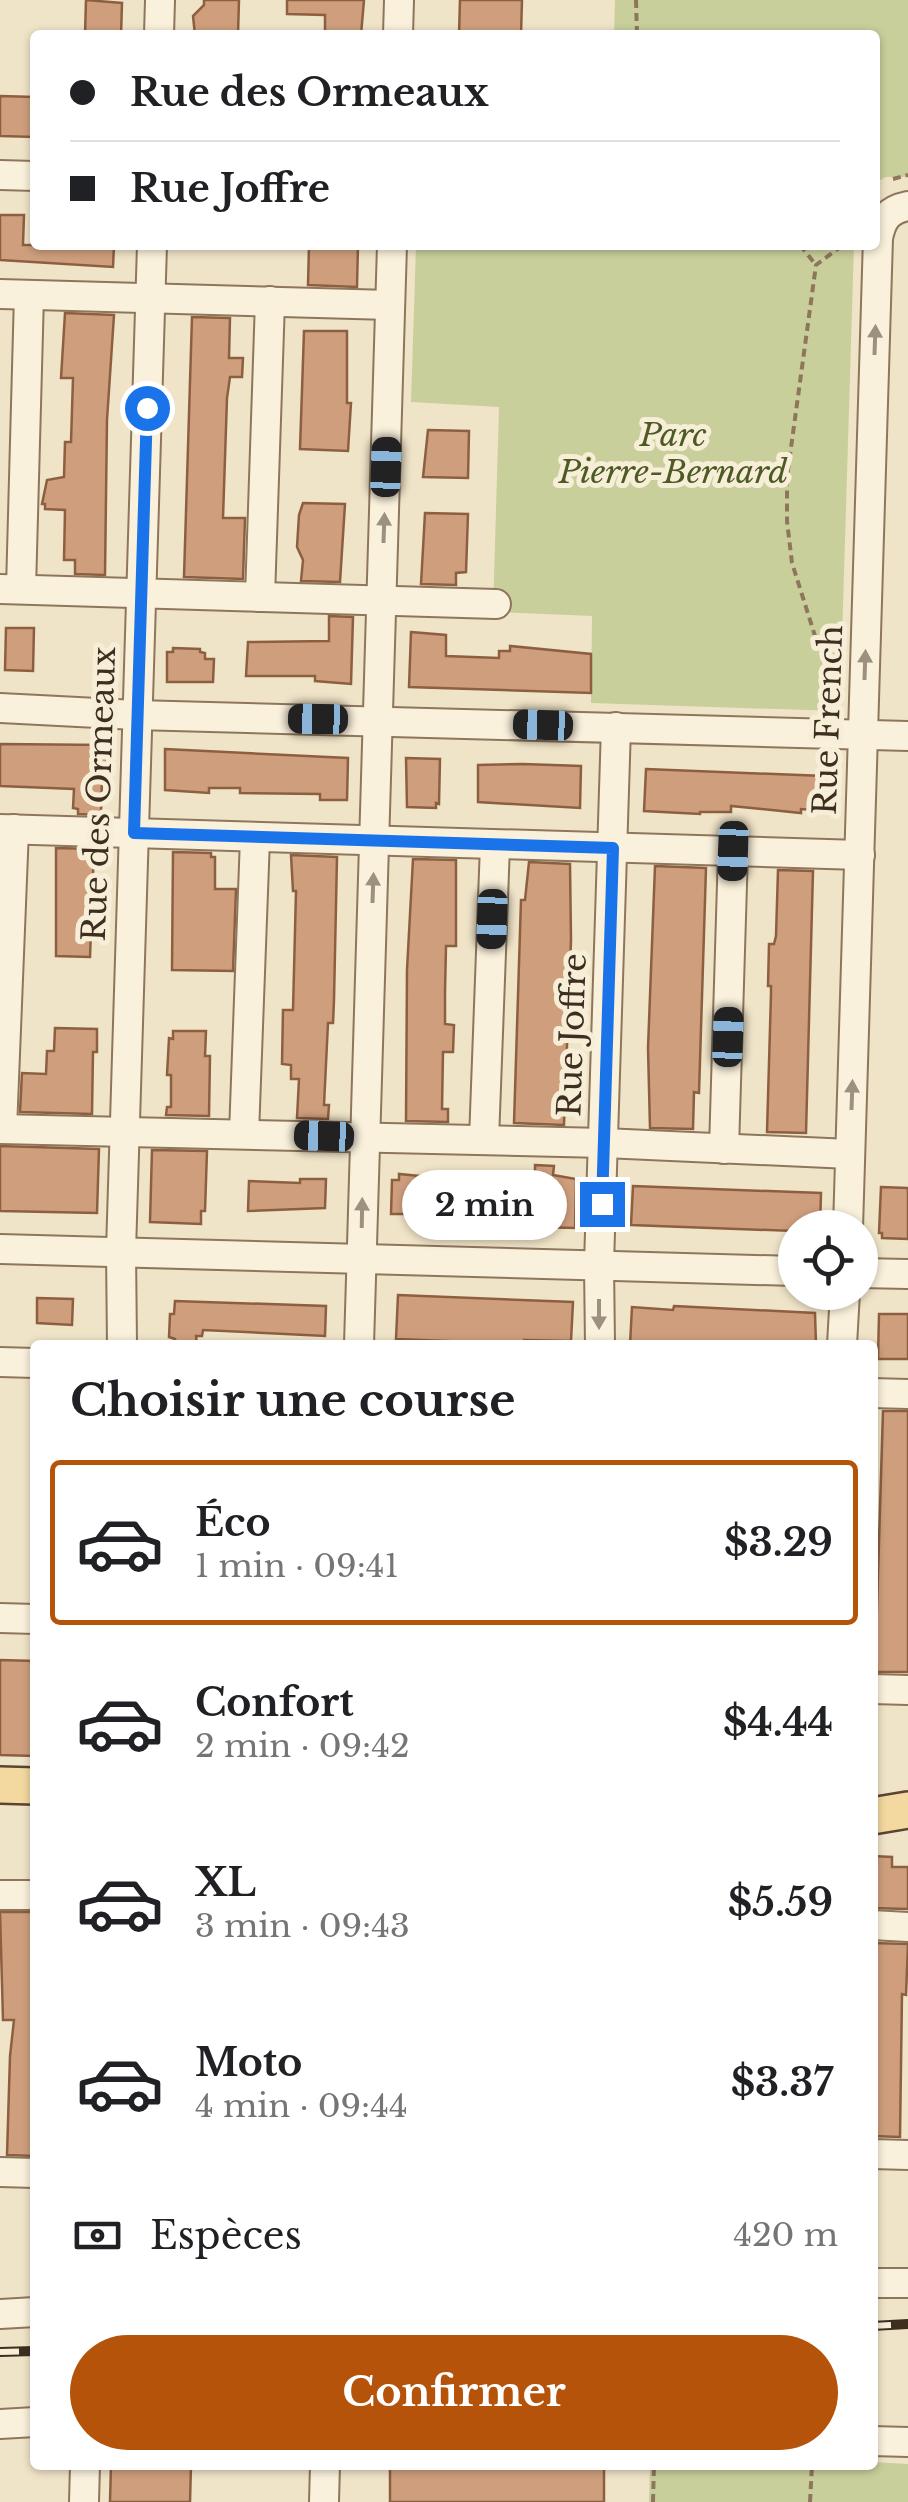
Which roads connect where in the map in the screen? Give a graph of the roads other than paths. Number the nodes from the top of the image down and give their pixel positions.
1 (160, 0) edge
2 (400, 0) edge
3 (158, 30) edge
4 (398, 30) edge
5 (0, 176) edge
6 (30, 176) edge
7 (897, 211) edge
8 (880, 235) edge
9 (152, 250) edge
10 (392, 250) edge
11 (878, 250) edge
12 (0, 294) edge
13 (29, 295) junction
14 (151, 298) junction
15 (270, 301) junction
16 (390, 305) junction
17 (10, 589) edge
18 (140, 593) junction
19 (260, 597) junction
20 (381, 600) junction
21 (496, 604) dead end
22 (0, 708) edge
23 (136, 715) junction
24 (377, 720) junction
25 (616, 727) junction
26 (862, 734) junction
27 (908, 736) edge
28 (7, 829) edge
29 (134, 833) junction
30 (255, 838) junction
31 (375, 842) junction
32 (495, 845) junction
33 (613, 848) junction
34 (733, 851) junction
35 (860, 855) junction
36 (1, 1130) edge
37 (125, 1131) junction
38 (244, 1134) junction
39 (363, 1137) junction
40 (484, 1140) junction
41 (604, 1143) junction
42 (724, 1148) junction
43 (850, 1154) junction
44 (848, 1210) edge
45 (0, 1249) edge
46 (121, 1251) junction
47 (360, 1260) junction
48 (599, 1264) junction
49 (778, 1270) edge
50 (878, 1273) edge
51 (908, 1274) edge
52 (844, 1310) edge
53 (122, 1340) edge
54 (360, 1340) edge
55 (600, 1340) edge
56 (842, 1340) edge
57 (0, 1362) edge
58 (30, 1363) edge
59 (878, 1393) edge
60 (908, 1394) edge
61 (0, 1618) edge
62 (30, 1618) edge
63 (878, 1689) edge
64 (908, 1690) edge
65 (0, 1785) edge
66 (30, 1786) edge
67 (0, 1895) edge
68 (30, 1895) edge
69 (878, 1925) edge
70 (908, 1927) edge
71 (878, 2154) edge
72 (908, 2155) edge
73 (0, 2172) edge
74 (30, 2172) edge
75 (908, 2282) edge
76 (878, 2284) edge
77 (30, 2312) edge
78 (0, 2314) edge
79 (30, 2422) edge
80 (0, 2424) edge
81 (878, 2440) edge
82 (908, 2442) edge
83 (85, 2470) edge
84 (325, 2470) edge
85 (84, 2502) edge
86 (324, 2502) edge

1 - 3 street
2 - 4 street
5 - 6 street
8 -> 7 street, Rue French
9 - 14 street, Rue des Ormeaux
10 - 16 street
26 -> 11 street, Rue French
12 - 13 street
13 - 14 street
13 - 17 street
14 - 15 street
14 - 18 street, Rue des Ormeaux
15 - 16 street
15 - 19 street
20 -> 16 street
17 - 18 street
18 - 19 street
18 - 23 street, Rue des Ormeaux
19 - 20 street
20 - 21 street
20 - 24 street
22 - 23 street
23 - 24 street
23 - 29 street, Rue des Ormeaux
24 - 25 street
24 - 31 street
25 - 26 street
25 - 33 street, Rue Joffre
26 - 27 street
26 - 35 street, Rue French
28 - 29 street
28 - 36 street
29 - 30 street
29 - 37 street, Rue des Ormeaux
30 - 31 street
30 - 38 street
31 - 32 street
39 -> 31 street
32 - 33 street
32 - 40 street
33 - 34 street
33 - 41 street, Rue Joffre
34 - 35 street
34 - 42 street
43 -> 35 street, Rue French
36 - 37 street
37 - 38 street
37 - 46 street, Rue des Ormeaux
38 - 39 street
39 - 40 street
47 -> 39 street
40 - 41 street
41 - 42 street
41 - 48 street, Rue Joffre
42 - 43 street
43 - 44 street, Rue French
45 - 46 street
46 - 47 street
46 - 53 street, Rue des Ormeaux
47 - 48 street
47 - 54 street
48 - 49 street
48 -> 55 street, Rue Joffre
50 - 51 street
52 - 56 street
57 - 58 street
59 - 60 street
61 - 62 street
63 - 64 street
65 - 66 main road
67 - 68 street
69 - 70 street
71 - 72 street
73 - 74 street
75 - 76 street
77 - 78 street
79 - 80 street
81 - 82 street
83 - 85 street
84 - 86 street

